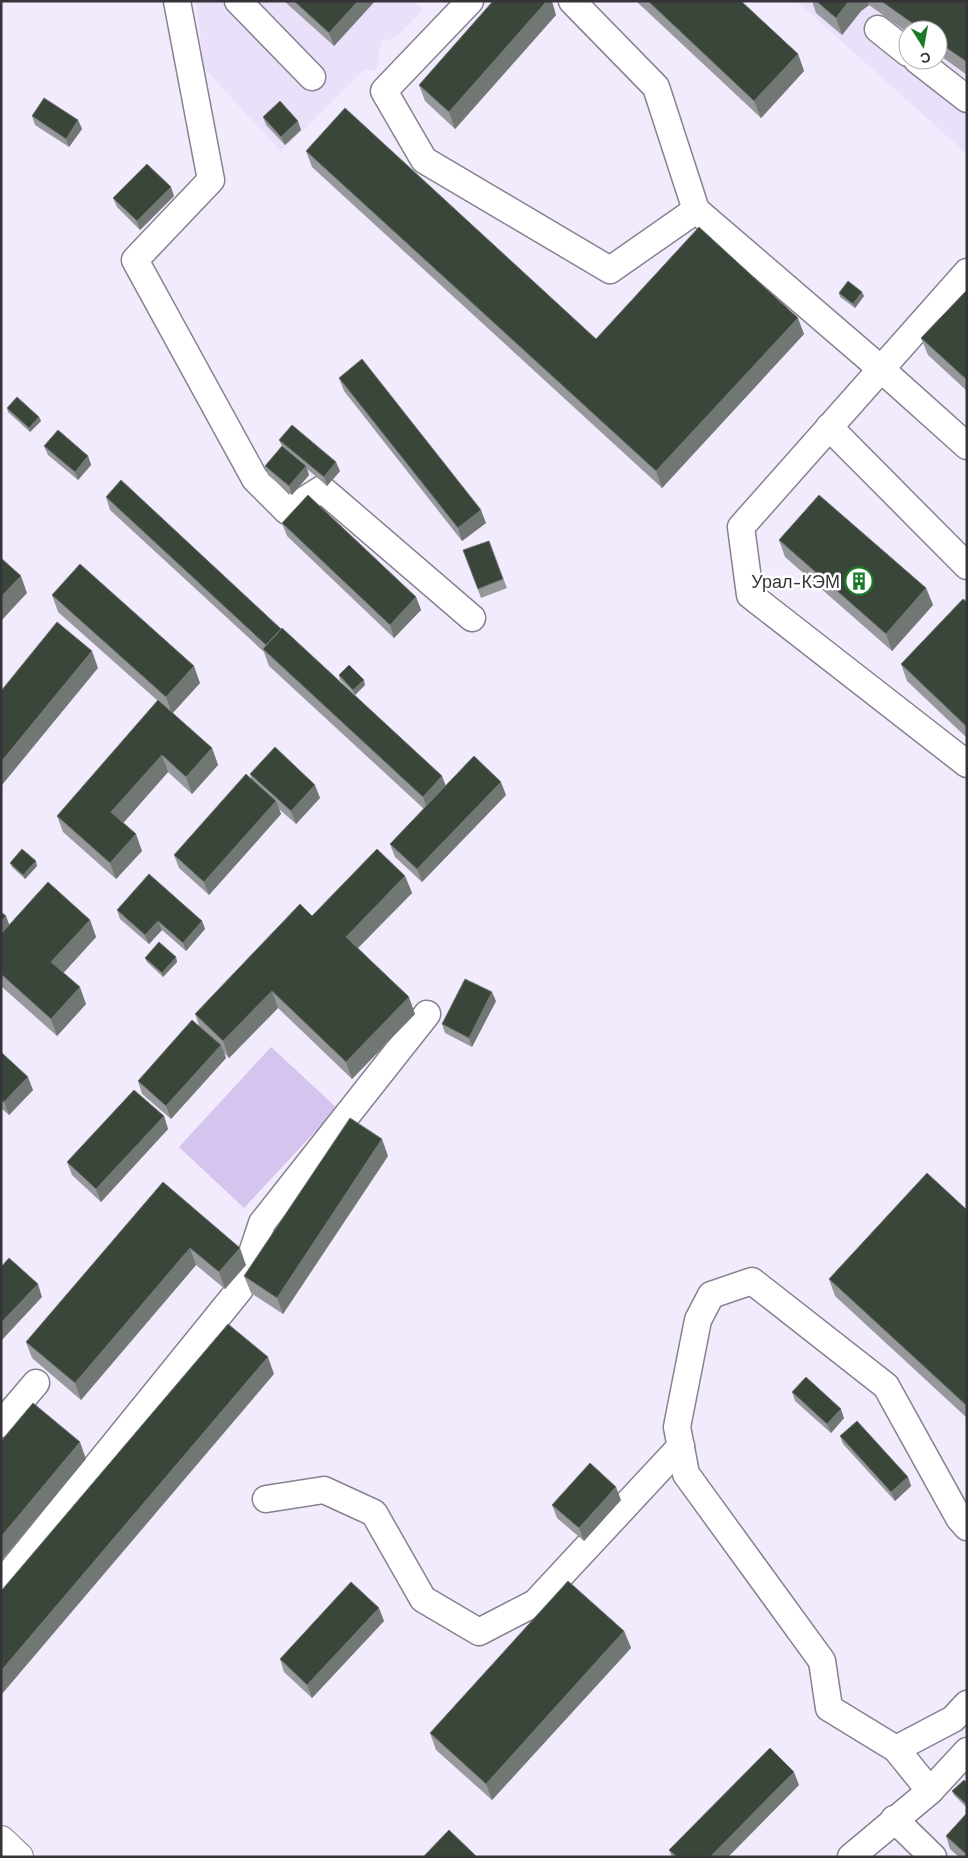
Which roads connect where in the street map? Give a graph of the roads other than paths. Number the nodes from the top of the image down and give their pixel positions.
1 (177, 1) edge
2 (238, 1) edge
3 (470, 1) edge
4 (572, 1) edge
5 (878, 29) dead end
6 (898, 45) edge
7 (930, 70) edge
8 (312, 77) dead end
9 (967, 99) edge
10 (696, 210) junction
11 (967, 272) edge
12 (880, 369) junction
13 (829, 427) junction
14 (967, 446) edge
15 (967, 566) edge
16 (472, 618) dead end
17 (967, 764) edge
18 (427, 1014) dead end
19 (36, 1383) dead end
20 (1, 1424) edge
21 (680, 1446) junction
22 (266, 1499) dead end
23 (967, 1526) edge
24 (1, 1584) edge
25 (967, 1704) edge
26 (896, 1749) junction
27 (967, 1751) edge
28 (930, 1791) junction
29 (894, 1819) junction
30 (1, 1840) edge
31 (19, 1857) edge
32 (851, 1857) edge
33 (933, 1857) edge

1 - 16 lane
2 - 8 lane
3 - 10 lane
4 - 10 lane
5 - 6 lane
7 - 9 lane
10 - 12 lane
11 - 12 lane
12 - 13 lane
12 - 14 lane
13 - 15 lane
13 - 17 lane
18 - 24 lane
19 - 20 lane
21 - 22 lane
21 - 23 lane
21 - 26 lane
25 - 26 lane
26 - 28 lane
27 - 28 lane
28 - 29 lane
29 - 32 lane
29 - 33 lane
30 - 31 main road

